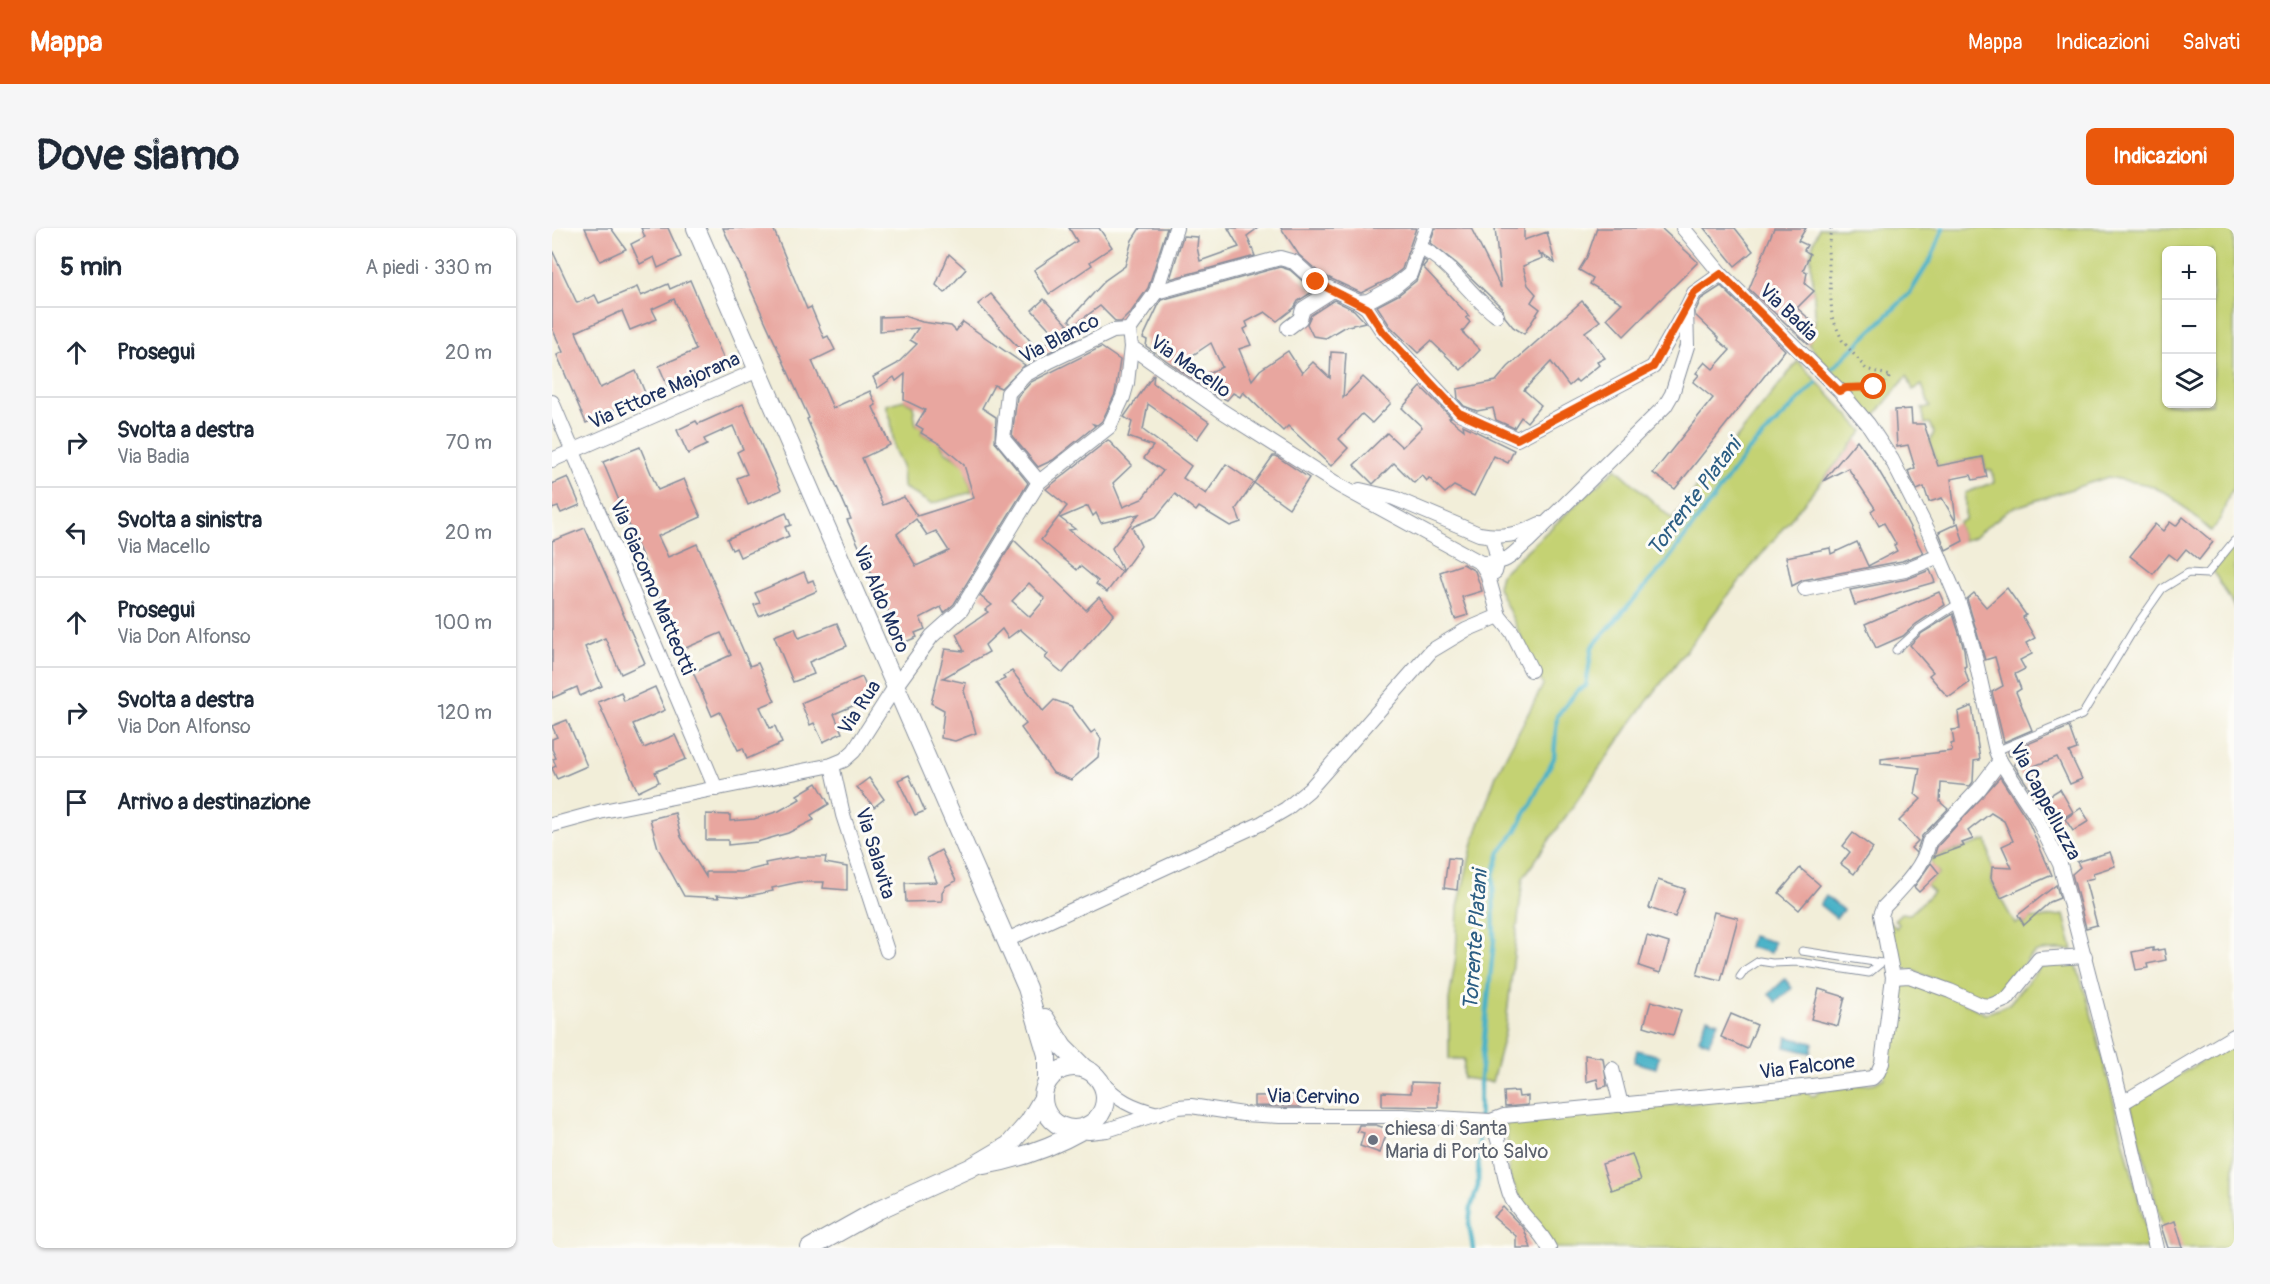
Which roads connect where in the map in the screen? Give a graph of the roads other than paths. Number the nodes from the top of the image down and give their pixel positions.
1 (696, 228) edge
2 (1176, 228) edge
3 (1426, 228) edge
4 (1683, 228) edge
5 (1420, 248) junction
6 (1721, 274) junction
7 (1333, 290) junction
8 (1156, 292) junction
9 (1359, 302) junction
10 (1686, 309) junction
11 (1496, 315) dead end
12 (1288, 328) dead end
13 (1129, 330) junction
14 (1131, 347) junction
15 (758, 370) junction
16 (552, 402) edge
17 (1868, 424) joint
18 (574, 450) junction
19 (552, 460) edge
20 (1040, 483) junction
21 (1341, 486) junction
22 (1423, 511) junction
23 (1553, 516) junction
24 (1416, 527) junction
25 (1491, 536) junction
26 (2234, 541) edge
27 (1939, 556) junction
28 (1481, 562) junction
29 (1497, 564) junction
30 (1805, 589) dead end
31 (1492, 594) junction
32 (1959, 603) junction
33 (1499, 616) junction
34 (1896, 650) dead end
35 (1531, 670) dead end
36 (895, 687) junction
37 (1998, 756) junction
38 (832, 765) junction
39 (716, 789) junction
40 (552, 825) edge
41 (1007, 940) junction
42 (887, 951) dead end
43 (1802, 951) dead end
44 (2085, 956) junction
45 (1740, 976) dead end
46 (1893, 977) junction
47 (1027, 988) junction
48 (2234, 1036) edge
49 (1612, 1069) dead end
50 (1092, 1075) junction
51 (1045, 1090) junction
52 (2122, 1103) junction
53 (1621, 1105) junction
54 (1160, 1114) junction
55 (1491, 1121) junction
56 (1080, 1129) junction
57 (970, 1168) junction
58 (810, 1248) edge
59 (1549, 1248) edge
60 (2156, 1248) edge

1 - 15 street, Via Aldo Moro
2 - 8 street, Via Macello
3 - 5 street
4 - 6 street, Via Badia
5 - 9 street
5 - 11 street
6 - 10 street
6 - 17 street, Via Badia
7 - 8 street
7 - 9 street
7 - 12 street
8 - 13 street, Via Macello
9 - 10 street
10 - 23 street
13 - 14 street, Via Macello
13 - 20 street, Via Blanco
14 - 20 street, Via Rua
14 - 21 street, Via Macello
15 - 18 street, Via Ettore Majorana
15 - 36 street, Via Aldo Moro
16 - 18 street, Via Giacomo Matteotti
17 - 27 street, Via Cappelluzza
18 - 19 street, Via Ettore Majorana
18 - 39 street, Via Giacomo Matteotti
20 - 36 street, Via Rua
21 - 22 street
21 - 24 street, Via Macello
22 - 24 street
22 - 25 street
23 - 25 street
23 - 29 street
24 - 28 street, Via Macello
25 - 29 street
26 - 37 lane
27 - 30 street
27 - 32 street, Via Cappelluzza
28 - 29 street
28 - 31 street
29 - 31 street
31 - 33 street
32 - 34 lane
32 - 37 street, Via Cappelluzza
33 - 35 street
33 - 41 street
36 - 38 street, Via Rua
36 - 41 street, Via Aldo Moro
37 - 44 street, Via Cappelluzza
37 - 46 street, Via Falcone
38 - 39 street, Via Rua
38 - 42 street, Via Salavita
39 - 40 street, Via Rua
41 - 47 street, Via Aldo Moro
43 - 45 lane
44 - 46 street
44 - 52 street, Via Cappelluzza
46 - 53 street, Via Falcone
47 - 50 street
47 - 51 street
48 - 52 street
49 - 53 street
50 - 51 street
50 - 54 street
50 - 56 street
51 - 56 street
51 - 57 street
52 - 60 street, Via Cappelluzza
53 - 55 street, Via Falcone
54 - 55 street, Via Cervino
54 - 56 street, Via Cervino
55 - 59 street
56 - 57 street
57 - 58 street

